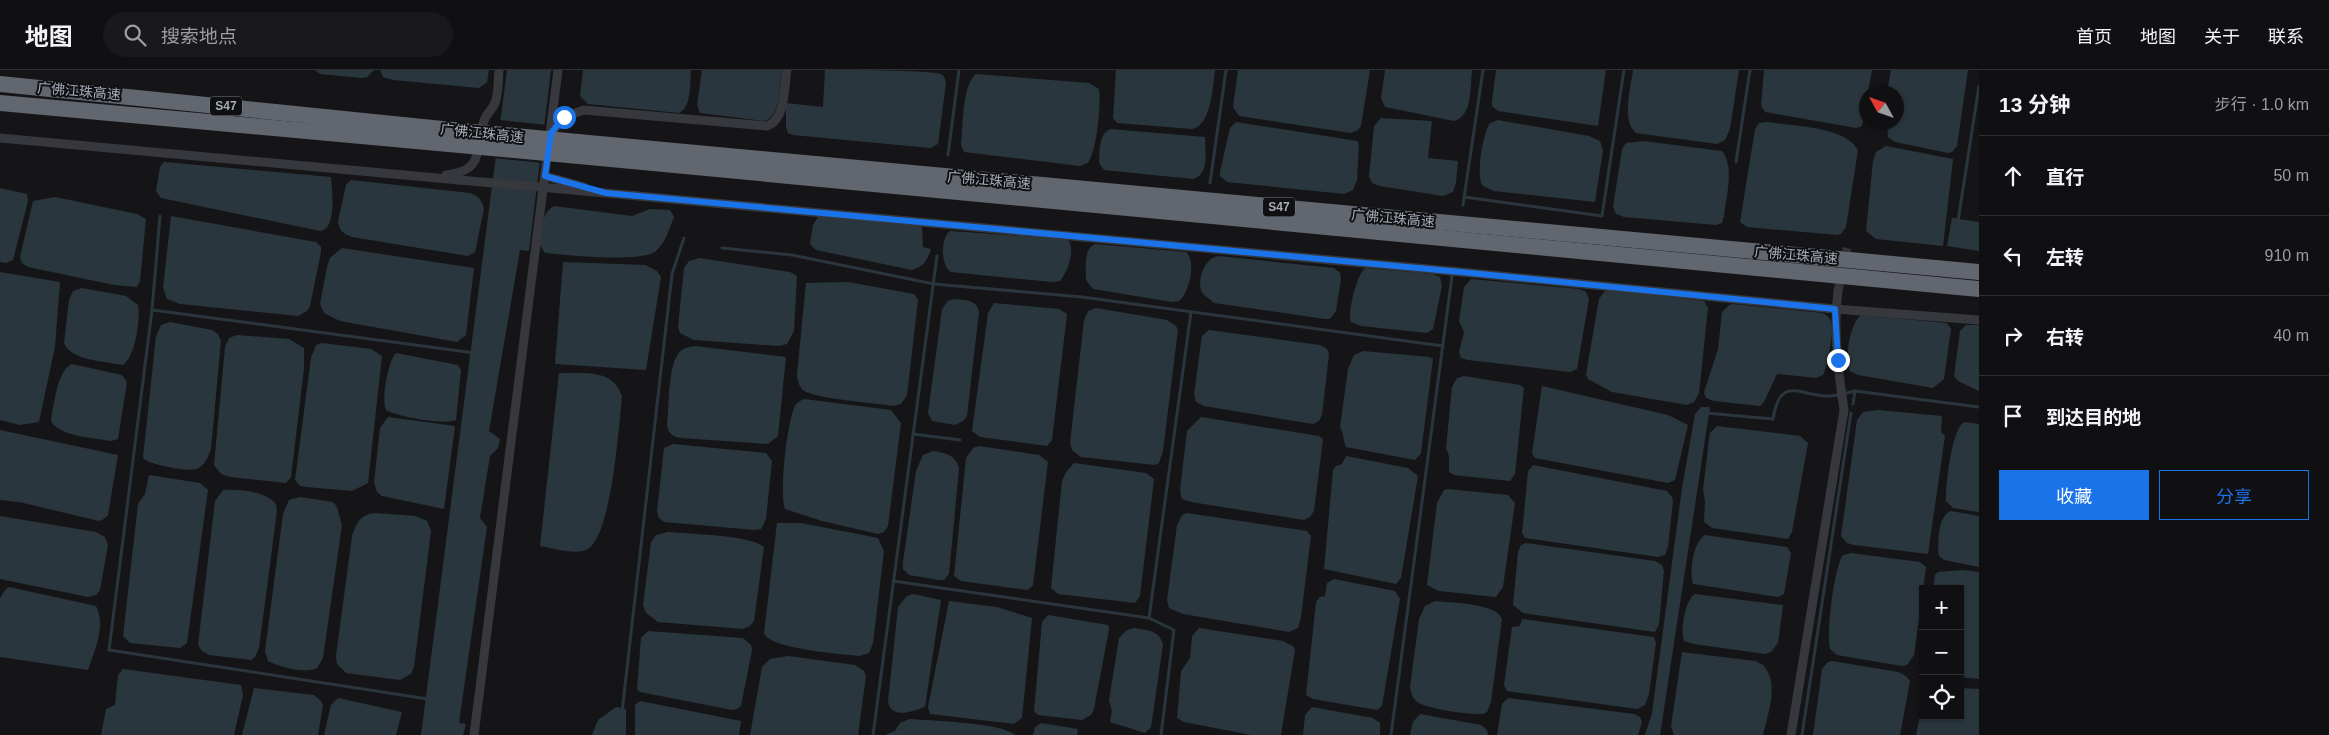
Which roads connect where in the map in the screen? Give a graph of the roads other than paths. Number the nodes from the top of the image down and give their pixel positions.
1 (499, 70) edge
2 (558, 70) edge
3 (787, 70) edge
4 (0, 84) edge
5 (0, 103) edge
6 (450, 137) junction
7 (0, 138) edge
8 (549, 140) junction
9 (579, 149) junction
10 (545, 176) junction
11 (422, 177) junction
12 (606, 193) junction
13 (1979, 272) edge
14 (1979, 289) edge
15 (1838, 290) tunnel mouth
16 (1835, 309) junction
17 (1979, 320) edge
18 (474, 735) edge
19 (1791, 735) edge

1 - 11 street
2 - 8 street
3 - 8 street
4 - 6 highway, 广佛江珠高速 / S47
5 - 6 highway, 广佛江珠高速 / S47
6 - 9 highway, 广佛江珠高速 / S47, bridge
7 - 11 street
8 - 10 street
9 - 13 highway, 广佛江珠高速 / S47
9 - 14 highway, 广佛江珠高速 / S47
10 - 12 street
10 - 18 street
11 - 12 street, bridge
12 - 16 street
15 - 16 street
16 - 17 street
16 - 19 street

